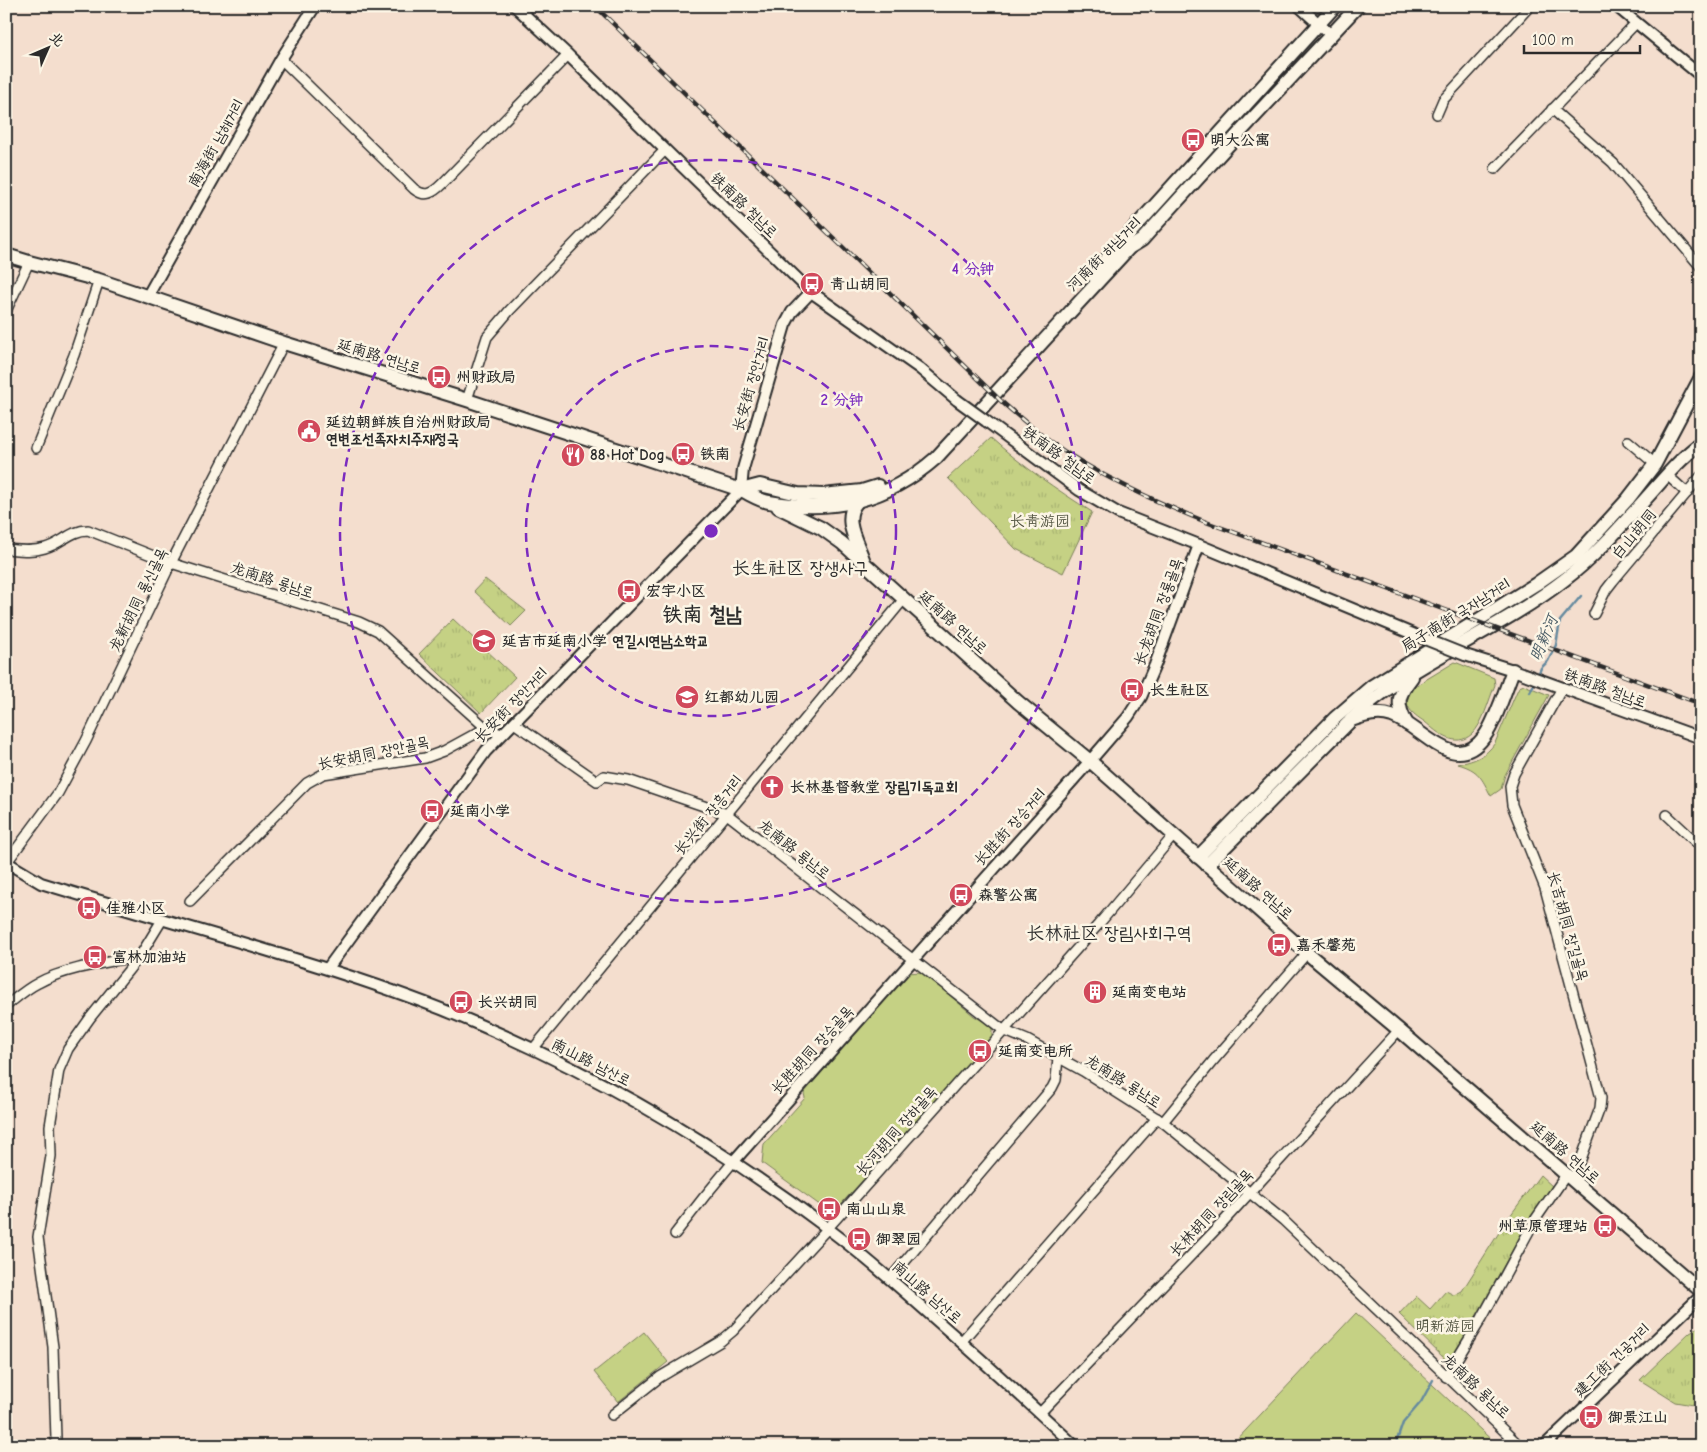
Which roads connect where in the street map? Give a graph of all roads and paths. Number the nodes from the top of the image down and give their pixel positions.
1 (315, 6) edge
2 (515, 6) edge
3 (1299, 6) edge
4 (1335, 6) edge
5 (1358, 6) edge
6 (1530, 6) edge
7 (1616, 6) edge
8 (1636, 23) junction
9 (1319, 24) junction
10 (1331, 35) junction
11 (568, 55) junction
12 (281, 59) junction
13 (1701, 76) edge
14 (1552, 109) junction
15 (1437, 114) dead end
16 (1232, 120) junction
17 (1242, 130) junction
18 (665, 150) junction
19 (1495, 169) dead end
20 (6, 255) edge
21 (30, 262) junction
22 (1701, 267) edge
23 (99, 280) junction
24 (811, 292) junction
25 (147, 296) junction
26 (6, 311) edge
27 (284, 343) junction
28 (1701, 377) edge
29 (467, 400) junction
30 (1628, 441) dead end
31 (1701, 443) edge
32 (36, 448) dead end
33 (1655, 464) junction
34 (1667, 475) junction
35 (1701, 476) edge
36 (741, 490) junction
37 (844, 493) joint
38 (1687, 493) junction
39 (767, 502) junction
40 (857, 502) junction
41 (1199, 544) junction
42 (6, 549) edge
43 (171, 563) junction
44 (865, 564) junction
45 (904, 599) junction
46 (1594, 614) dead end
47 (1419, 669) junction
48 (1519, 672) junction
49 (1559, 687) junction
50 (1351, 720) junction
51 (514, 723) junction
52 (1407, 724) junction
53 (486, 728) junction
54 (501, 734) junction
55 (1701, 738) edge
56 (1090, 761) junction
57 (727, 814) junction
58 (1667, 815) dead end
59 (1174, 835) junction
60 (1701, 847) edge
61 (1203, 861) junction
62 (6, 862) edge
63 (190, 901) dead end
64 (162, 920) junction
65 (1307, 953) junction
66 (140, 956) junction
67 (913, 958) junction
68 (328, 968) junction
69 (6, 1006) edge
70 (1003, 1030) junction
71 (1399, 1030) junction
72 (533, 1049) junction
73 (1058, 1057) junction
74 (1160, 1120) junction
75 (733, 1162) junction
76 (1570, 1178) junction
77 (1249, 1192) junction
78 (828, 1228) junction
79 (676, 1234) dead end
80 (890, 1279) junction
81 (1701, 1291) edge
82 (1701, 1296) edge
83 (961, 1342) junction
84 (1446, 1377) junction
85 (1040, 1413) junction
86 (612, 1415) dead end
87 (56, 1439) dead end
88 (1075, 1446) edge
89 (1520, 1446) edge
90 (1544, 1446) edge

1 - 12 street, 南海街 남해거리
2 - 11 street, 铁南路 철남로
3 - 9 street
4 - 9 main road, 河南街 하남거리
5 - 10 main road, 河南街 하남거리
6 - 15 street
7 - 8 street
8 - 13 street
8 - 14 street
9 - 10 street
9 - 16 main road, 河南街 하남거리
10 - 17 main road, 河南街 하남거리
11 - 12 street
11 - 18 street, 铁南路 철남로
12 - 25 street, 南海街 남해거리
14 - 19 street
14 - 22 street
16 - 17 main road
16 - 37 main road, 河南街 하남거리
17 - 40 main road, 河南街 하남거리
18 - 24 street, 铁南路 철남로
18 - 29 street
20 - 21 main road, 延南路 연남로
21 - 23 main road, 延南路 연남로
21 - 26 street
23 - 25 main road, 延南路 연남로
23 - 32 street
24 - 36 street, 长安街 장안거리
24 - 41 street, 铁南路 철남로, bridge
25 - 27 main road, 延南路 연남로
27 - 29 main road, 延南路 연남로
27 - 43 street, 龙新胡同 룡신골목
28 - 33 main road, 局子南街 국자남거리
29 - 36 main road, 延南路 연남로
30 - 33 street
31 - 34 main road, 局子南街 국자남거리
33 - 61 main road, 局子南街 국자남거리
34 - 38 street
34 - 47 main road, 局子南街 국자남거리
35 - 38 street, 白山胡同
36 - 37 main road, 延南路 연남로
36 - 39 main road, 延南路 연남로
36 - 51 street, 长安街 장안거리
38 - 46 street, 白山胡同
39 - 40 main road, 延南路 연남로
39 - 44 main road, 延南路 연남로
40 - 44 main road
41 - 48 street, 铁南路 철남로, bridge
41 - 56 street, 长龙胡同 장룡골목
42 - 43 street, 龙南路 룡남로
43 - 53 street, 龙南路 룡남로
43 - 62 street, 龙新胡同 룡신골목
44 - 45 main road, 延南路 연남로
45 - 56 main road, 延南路 연남로
45 - 57 street, 长兴街 장흥거리
47 - 50 main road, 局子南街 국자남거리
47 - 52 main road
48 - 49 street, 铁南路 철남로
48 - 52 main road
49 - 55 street, 铁南路 철남로
49 - 76 street, 长吉胡同 장길골목
50 - 52 main road
50 - 61 main road, 局子南街 국자남거리
51 - 54 street, 长安街 장안거리
51 - 57 street, 龙南路 룡남로
53 - 54 street, 龙南路 룡남로
53 - 63 street, 长安胡同 장안골목
54 - 68 street, 长安街 장안거리
56 - 59 main road, 延南路 연남로
56 - 67 street, 长胜街 장승거리
57 - 67 street, 龙南路 룡남로
57 - 72 street, 长兴街 장흥거리
58 - 60 street
59 - 61 main road, 延南路 연남로
59 - 70 street, 长河胡同 장하골목
61 - 65 main road, 延南路 연남로
62 - 64 street, 南山路 남산로
64 - 66 street
64 - 68 street, 南山路 남산로
65 - 71 main road, 延南路 연남로
65 - 74 street
66 - 69 street
66 - 87 street
67 - 70 street, 龙南路 룡남로
67 - 75 street, 长胜胡同 장승골목
68 - 72 street, 南山路 남산로
70 - 73 street, 龙南路 룡남로
70 - 78 street, 长河胡同 장하골목
71 - 76 main road, 延南路 연남로
71 - 77 street, 长林胡同 장림골목
72 - 75 street, 南山路 남산로
73 - 74 street, 龙南路 룡남로
73 - 80 street
74 - 77 street, 龙南路 룡남로
74 - 83 street
75 - 78 street, 南山路 남산로
75 - 79 street
76 - 81 main road, 延南路 연남로
76 - 84 street, 长吉胡同 장길골목
77 - 84 street, 龙南路 룡남로
77 - 85 street, 长林胡同 장림골목
78 - 80 street, 南山路 남산로
78 - 86 street, 长河胡同 장하골목
80 - 83 street, 南山路 남산로
82 - 90 street, 建工街 건공거리
83 - 85 street, 南山路 남산로
84 - 89 street, 龙南路 룡남로
85 - 88 street, 南山路 남산로

